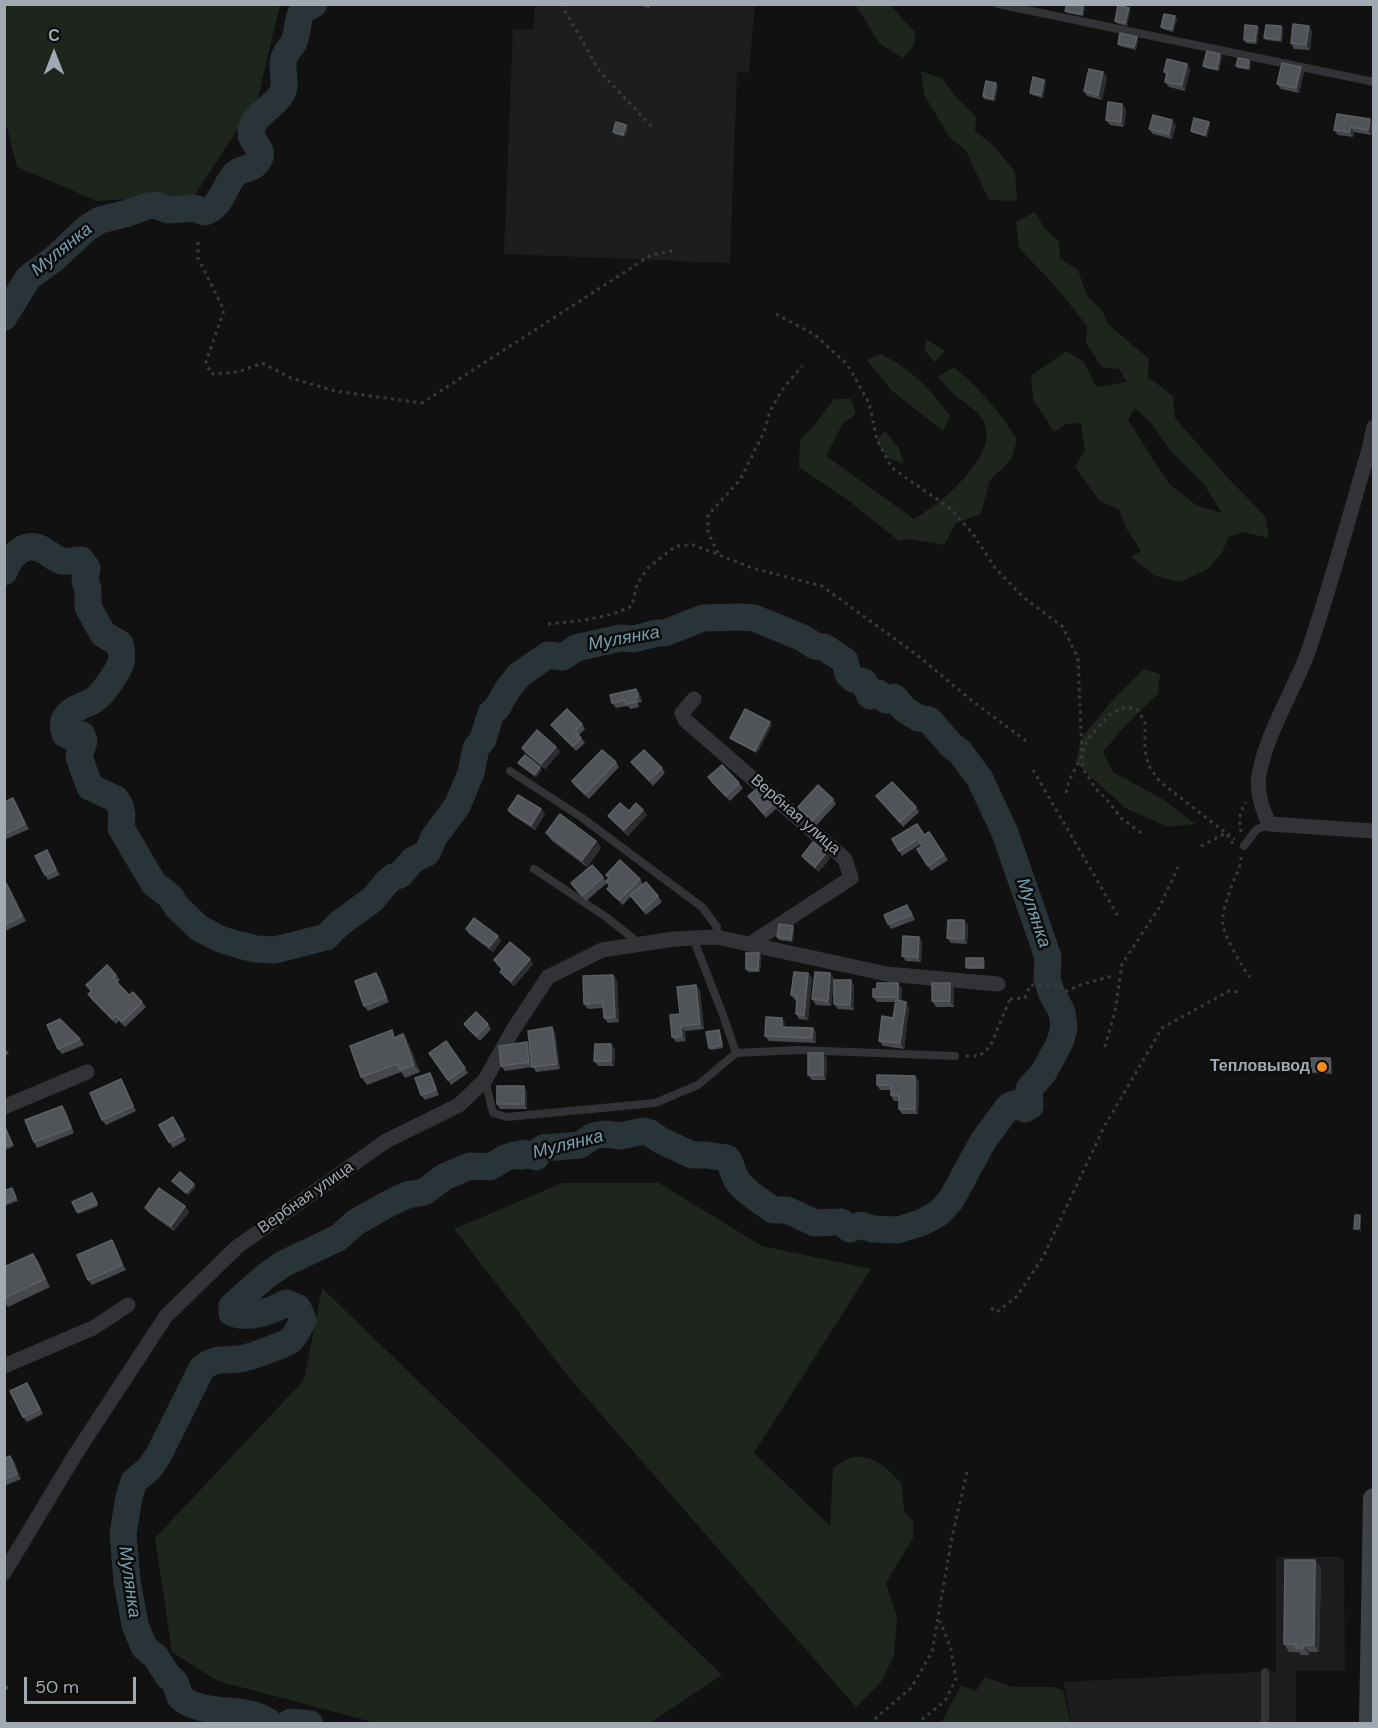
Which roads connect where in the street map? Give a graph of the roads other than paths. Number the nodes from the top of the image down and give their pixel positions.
1 (998, 4) edge
2 (1374, 82) edge
3 (1374, 427) edge
4 (694, 699) dead end
5 (510, 771) dead end
6 (1269, 824) junction
7 (1374, 831) edge
8 (1244, 846) road end
9 (534, 869) dead end
10 (716, 937) junction
11 (693, 938) junction
12 (640, 944) junction
13 (750, 944) junction
14 (998, 984) dead end
15 (736, 1053) junction
16 (955, 1056) road end
17 (87, 1072) dead end
18 (485, 1080) junction
19 (4, 1107) edge
20 (128, 1305) dead end
21 (4, 1366) edge
22 (1374, 1499) edge
23 (4, 1574) edge
24 (1265, 1672) dead end
25 (1265, 1724) edge
26 (1370, 1724) edge

1 - 2 lane
3 - 6 street
4 - 13 street, Вербная улица
5 - 10 lane
6 - 7 street
6 - 8 lane
9 - 12 lane
10 - 11 street, Вербная улица
10 - 13 street, Вербная улица
11 - 12 street, Вербная улица
11 - 15 lane
12 - 18 street, Вербная улица
13 - 14 street, Вербная улица
15 - 16 lane
15 - 18 lane
17 - 19 street
18 - 23 street, Вербная улица
20 - 21 street
22 - 26 main road
24 - 25 lane

